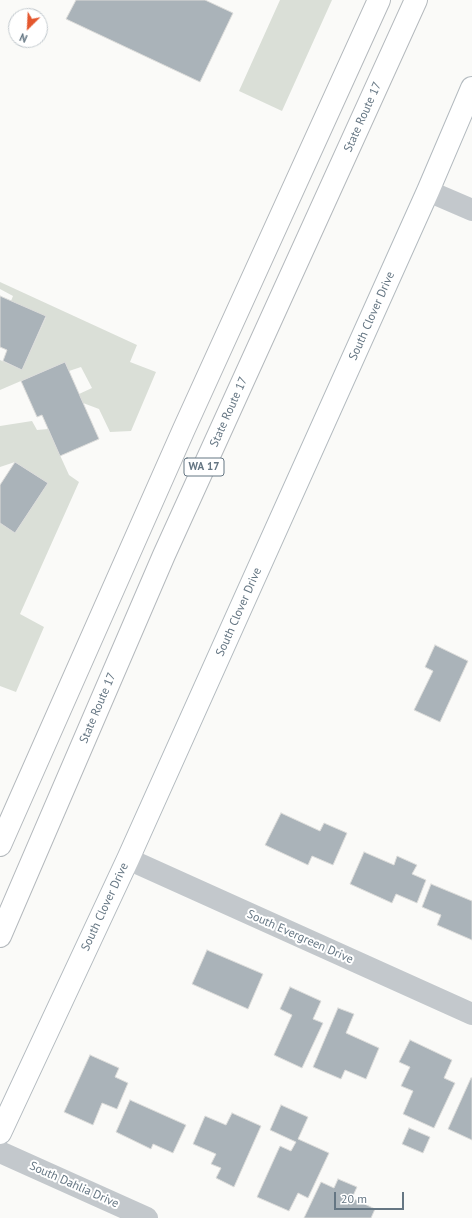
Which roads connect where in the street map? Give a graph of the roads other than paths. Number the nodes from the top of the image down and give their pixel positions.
1 (379, 0) edge
2 (416, 0) edge
3 (472, 88) edge
4 (428, 191) junction
5 (472, 210) edge
6 (0, 845) edge
7 (128, 859) junction
8 (0, 936) edge
9 (472, 1014) edge
10 (0, 1133) edge
11 (0, 1152) edge
12 (147, 1218) edge

1 - 6 main road, WA 17
2 - 8 main road, State Route 17 / WA 17
3 - 4 main road, South Clover Drive
4 - 5 street
4 - 7 main road, South Clover Drive
7 - 9 street, South Evergreen Drive
7 - 10 main road, South Clover Drive
11 - 12 street, South Dahlia Drive

